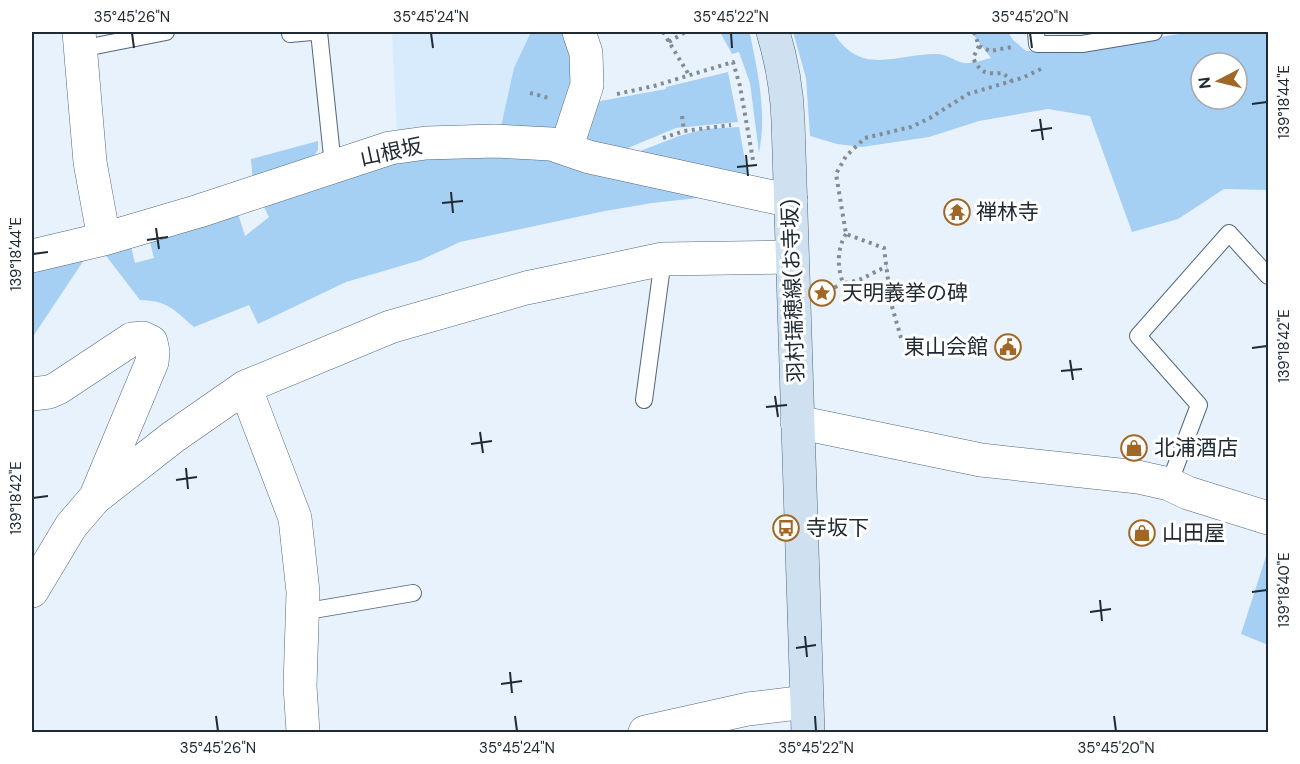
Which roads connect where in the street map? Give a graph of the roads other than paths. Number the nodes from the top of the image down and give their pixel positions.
1 (166, 32) edge
2 (312, 32) edge
3 (319, 32) edge
4 (579, 32) edge
5 (773, 32) edge
6 (1154, 32) edge
7 (290, 34) dead end
8 (1037, 38) edge
9 (79, 40) edge
10 (566, 149) junction
11 (333, 166) junction
12 (791, 201) junction
13 (104, 239) junction
14 (32, 256) edge
15 (792, 257) junction
16 (663, 259) junction
17 (1269, 276) edge
18 (245, 387) junction
19 (32, 394) edge
20 (644, 400) dead end
21 (797, 422) junction
22 (1168, 484) junction
23 (95, 498) junction
24 (1269, 518) edge
25 (32, 591) edge
26 (413, 593) dead end
27 (302, 612) junction
28 (807, 717) edge
29 (303, 732) edge
30 (645, 732) edge

1 - 9 lane
2 - 7 lane
3 - 11 lane
4 - 10 street
5 - 12 main road, 羽村瑞穂線(お寺坂)
6 - 8 lane
9 - 13 street
10 - 11 street, 山根坂
10 - 12 street, 山根坂
11 - 13 street, 山根坂
12 - 15 main road, 羽村瑞穂線(お寺坂)
13 - 14 street, 山根坂
15 - 16 street
15 - 21 main road, 羽村瑞穂線(お寺坂)
16 - 18 street
16 - 20 lane
17 - 22 lane
18 - 23 street
18 - 27 street
19 - 23 street
21 - 22 street
21 - 28 main road, 羽村瑞穂線(お寺坂)
22 - 24 street
23 - 25 street
26 - 27 lane
27 - 29 street
28 - 30 street

